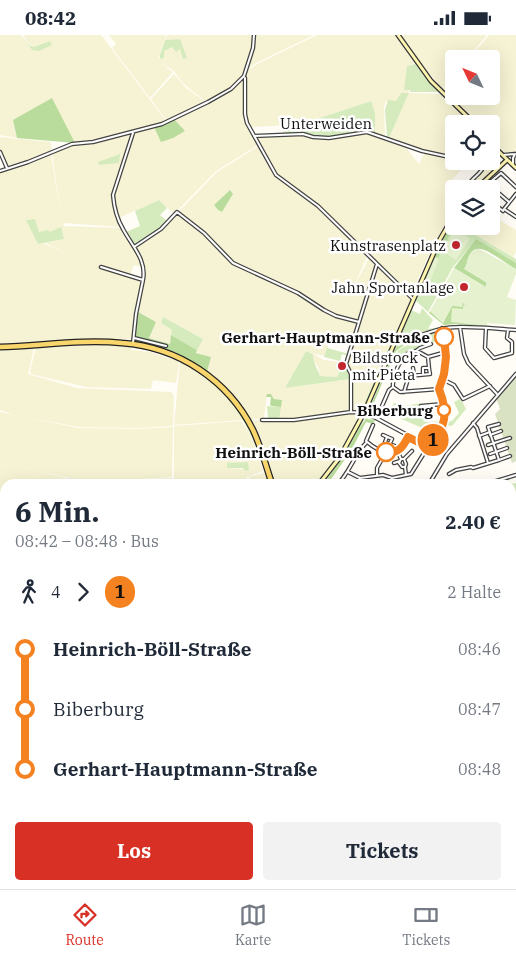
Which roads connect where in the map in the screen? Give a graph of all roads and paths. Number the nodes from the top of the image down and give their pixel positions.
1 (254, 35) edge
2 (398, 35) edge
3 (244, 76) junction
4 (466, 115) edge
5 (133, 132) junction
6 (254, 136) junction
7 (0, 152) edge
8 (500, 153) junction
9 (516, 153) edge
10 (445, 156) edge
11 (507, 160) junction
12 (500, 166) edge
13 (500, 167) edge
14 (7, 168) junction
15 (500, 168) edge
16 (515, 168) edge
17 (482, 170) edge
18 (497, 170) edge
19 (0, 171) edge
20 (471, 180) edge
21 (486, 180) edge
22 (492, 180) edge
23 (516, 187) edge
24 (500, 194) edge
25 (516, 194) edge
26 (509, 202) junction
27 (500, 208) edge
28 (504, 209) junction
29 (516, 217) edge
30 (445, 231) edge
31 (134, 247) junction
32 (377, 265) junction
33 (101, 267) dead end
34 (143, 280) junction
35 (413, 299) junction
36 (359, 322) junction
37 (460, 327) junction
38 (442, 328) junction
39 (486, 328) junction
40 (508, 330) junction
41 (516, 330) edge
42 (397, 336) junction
43 (133, 342) junction
44 (431, 345) dead end
45 (0, 347) edge
46 (514, 349) edge
47 (416, 351) junction
48 (446, 352) junction
49 (428, 357) junction
50 (413, 368) dead end
51 (429, 368) junction
52 (516, 374) edge
53 (414, 375) junction
54 (423, 375) junction
55 (442, 379) junction
56 (490, 386) junction
57 (393, 387) junction
58 (439, 389) junction
59 (404, 392) junction
60 (498, 395) junction
61 (444, 404) junction
62 (382, 406) dead end
63 (421, 406) dead end
64 (351, 412) junction
65 (364, 413) junction
66 (262, 420) dead end
67 (473, 423) junction
68 (498, 424) dead end
69 (373, 425) dead end
70 (501, 431) dead end
71 (490, 433) junction
72 (382, 435) dead end
73 (479, 436) junction
74 (387, 437) junction
75 (408, 437) junction
76 (510, 438) dead end
77 (367, 443) junction
78 (390, 443) junction
79 (494, 443) junction
80 (427, 445) junction
81 (488, 445) dead end
82 (507, 448) dead end
83 (397, 451) junction
84 (412, 451) dead end
85 (386, 452) junction
86 (496, 452) junction
87 (490, 453) dead end
88 (510, 456) dead end
89 (401, 460) junction
90 (499, 460) junction
91 (394, 463) dead end
92 (488, 463) junction
93 (405, 467) junction
94 (348, 471) junction
95 (449, 474) dead end
96 (406, 475) junction
97 (516, 475) edge
98 (377, 476) junction
99 (360, 478) joint
100 (271, 479) edge
101 (323, 479) edge
102 (342, 479) edge
103 (432, 479) edge
104 (503, 479) edge

1 - 3 street
2 - 4 street
3 - 5 street
3 - 6 street
5 - 14 street
5 - 31 street
6 - 10 street, Unterweiden
6 - 32 street
7 - 14 street
8 - 9 street
8 - 11 street
8 - 12 street
9 - 11 street
9 - 16 street
11 - 13 street
11 - 16 street
14 - 19 street
15 - 16 street
17 - 20 street
18 - 21 street
22 - 23 street
24 - 26 street
25 - 26 street
26 - 28 street
27 - 28 street
28 - 29 street
30 - 35 street
31 - 34 street
31 - 36 street
32 - 35 street
32 - 36 street
33 - 34 street
34 - 43 street
35 - 42 street
36 - 64 street
37 - 38 street
37 - 39 street
37 - 56 street
38 - 42 street
38 - 48 street
39 - 40 street
39 - 46 street
40 - 41 street
40 - 46 street
42 - 65 street
43 - 45 main road
43 - 100 main road
44 - 47 street
47 - 49 street
47 - 57 street
48 - 49 street
48 - 55 street
49 - 51 street
50 - 53 street
51 - 54 street
51 - 54 street
52 - 60 street
53 - 54 street
53 - 59 street
55 - 56 street
55 - 58 street
56 - 60 street
57 - 59 street
57 - 62 street
58 - 59 street
58 - 61 street
60 - 67 street
61 - 63 street
61 - 80 street
64 - 65 street
64 - 66 street
65 - 75 street
65 - 101 street
67 - 73 street
67 - 103 street
68 - 71 street
69 - 77 street
70 - 71 street
71 - 73 street
71 - 79 street
72 - 74 street
73 - 92 street
74 - 78 street
74 - 78 street
75 - 80 street
75 - 83 street
76 - 79 street
77 - 85 street
77 - 94 street
78 - 83 street
79 - 81 street
79 - 86 street
80 - 96 street
82 - 86 street
83 - 85 street
83 - 89 street
84 - 89 street
85 - 98 street
86 - 87 street
86 - 90 street
88 - 90 street
89 - 91 street
89 - 93 street
89 - 93 street
90 - 92 street
92 - 95 street
93 - 96 street
94 - 99 street
94 - 102 street
96 - 98 street
97 - 104 street
98 - 99 street

